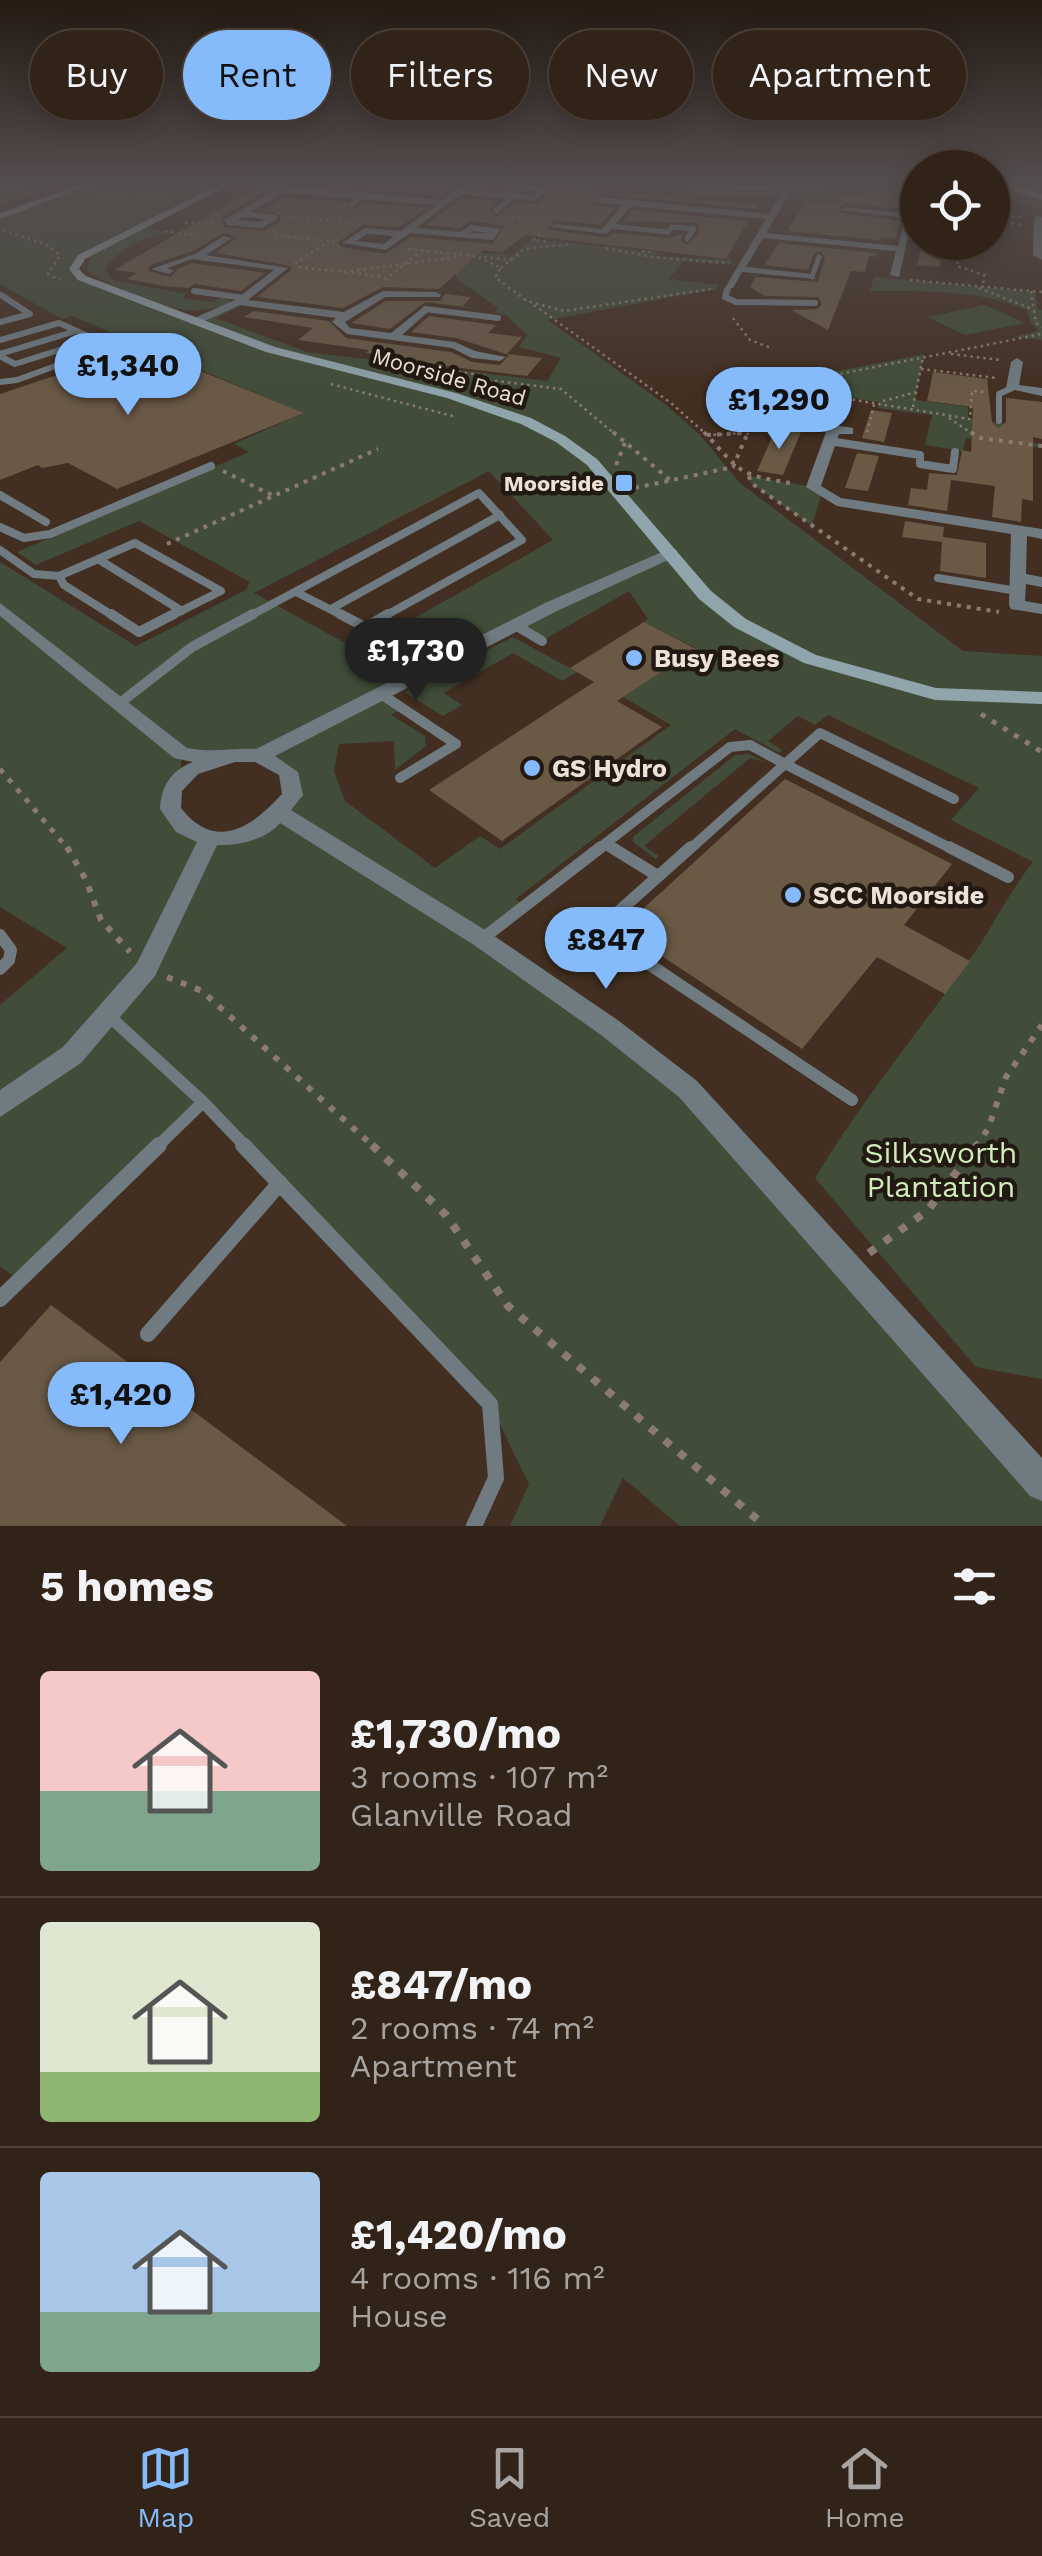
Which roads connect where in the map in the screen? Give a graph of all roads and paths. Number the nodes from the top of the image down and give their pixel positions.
1 (94, 251) edge
2 (206, 251) edge
3 (314, 251) edge
4 (421, 251) edge
5 (434, 251) edge
6 (521, 251) edge
7 (629, 251) edge
8 (751, 251) edge
9 (308, 255) dead end
10 (470, 255) junction
11 (198, 256) junction
12 (476, 256) junction
13 (900, 256) edge
14 (819, 257) dead end
15 (510, 260) junction
16 (957, 260) edge
17 (406, 264) junction
18 (291, 266) dead end
19 (741, 266) junction
20 (501, 268) junction
21 (169, 271) dead end
22 (344, 272) junction
23 (895, 275) joint
24 (812, 276) joint
25 (387, 284) junction
26 (972, 285) junction
27 (984, 286) junction
28 (727, 291) junction
29 (1031, 291) junction
30 (194, 292) dead end
31 (1042, 292) edge
32 (0, 295) edge
33 (436, 295) dead end
34 (242, 300) junction
35 (527, 301) junction
36 (815, 303) dead end
37 (425, 309) joint
38 (1032, 309) junction
39 (346, 316) junction
40 (498, 318) dead end
41 (0, 322) edge
42 (194, 322) junction
43 (1040, 325) edge
44 (77, 330) junction
45 (393, 337) junction
46 (1042, 337) edge
47 (95, 338) junction
48 (0, 340) edge
49 (1001, 342) junction
50 (772, 348) dead end
51 (943, 353) junction
52 (0, 355) edge
53 (999, 356) dead end
54 (500, 357) dead end
55 (923, 358) junction
56 (990, 359) dead end
57 (1018, 362) dead end
58 (921, 369) junction
59 (482, 379) dead end
60 (0, 382) edge
61 (1014, 384) junction
62 (774, 386) junction
63 (764, 390) dead end
64 (917, 392) junction
65 (981, 392) dead end
66 (1042, 392) edge
67 (880, 402) junction
68 (913, 407) junction
69 (998, 421) dead end
70 (749, 428) junction
71 (837, 434) junction
72 (706, 435) junction
73 (378, 449) dead end
74 (955, 452) dead end
75 (212, 466) joint
76 (733, 467) junction
77 (748, 476) junction
78 (670, 480) junction
79 (813, 487) junction
80 (618, 492) junction
81 (0, 495) edge
82 (274, 496) junction
83 (500, 516) junction
84 (46, 522) dead end
85 (0, 527) edge
86 (1019, 530) junction
87 (1042, 534) edge
88 (165, 544) dead end
89 (0, 550) edge
90 (671, 554) junction
91 (98, 559) junction
92 (59, 576) junction
93 (938, 578) dead end
94 (1042, 582) edge
95 (1017, 591) junction
96 (296, 592) junction
97 (0, 608) edge
98 (1042, 609) edge
99 (330, 610) junction
100 (182, 611) junction
101 (514, 626) junction
102 (542, 641) dead end
103 (381, 694) junction
104 (957, 694) junction
105 (1042, 698) edge
106 (120, 703) junction
107 (1042, 752) edge
108 (181, 753) junction
109 (260, 756) junction
110 (213, 759) junction
111 (785, 764) junction
112 (0, 769) edge
113 (181, 777) junction
114 (400, 778) dead end
115 (954, 799) dead end
116 (281, 814) junction
117 (210, 838) junction
118 (606, 844) junction
119 (658, 876) junction
120 (1008, 878) dead end
121 (0, 935) edge
122 (482, 939) junction
123 (0, 969) edge
124 (146, 969) junction
125 (107, 1014) junction
126 (1042, 1025) edge
127 (852, 1100) dead end
128 (204, 1102) junction
129 (0, 1105) edge
130 (280, 1183) junction
131 (850, 1267) junction
132 (0, 1299) edge
133 (148, 1334) dead end
134 (1042, 1484) edge
135 (474, 1526) edge
136 (765, 1526) edge

1 - 42 street, Moorside Road
2 - 11 street
3 - 9 path
4 - 17 path
5 - 10 path
6 - 15 path
7 - 19 path
8 - 19 street
10 - 12 path
10 - 17 path
11 - 21 street
11 - 34 street
12 - 15 path
12 - 20 path
13 - 23 street
14 - 24 lane
15 - 20 path
16 - 27 path
17 - 22 path
17 - 25 path
18 - 22 path
19 - 24 street
19 - 28 street
20 - 35 path
22 - 25 path
23 - 26 path
25 - 33 street
25 - 39 street
26 - 27 path
26 - 38 path
27 - 29 path
28 - 35 path
28 - 36 lane
28 - 50 path
29 - 31 path
29 - 38 path
30 - 34 lane
32 - 41 lane
34 - 39 street
34 - 42 street
35 - 72 path
37 - 40 lane
37 - 45 street
38 - 43 path
39 - 45 street
42 - 80 street, Moorside Road
44 - 47 lane
44 - 48 lane
44 - 52 lane
45 - 54 street
46 - 49 path
47 - 52 lane
47 - 60 lane
49 - 51 path
49 - 53 path
51 - 55 path
51 - 56 path
55 - 58 path
55 - 62 path
57 - 61 street
58 - 61 path
58 - 64 path
59 - 78 path
61 - 66 street
61 - 69 lane
62 - 63 path
62 - 67 path
64 - 67 path
64 - 68 path
65 - 68 path
67 - 68 path
70 - 71 street
70 - 72 path
70 - 76 path
71 - 74 lane
71 - 79 street
72 - 76 path
73 - 82 path
75 - 82 path
75 - 85 lane
76 - 77 path
76 - 78 path
77 - 79 path
77 - 95 path
78 - 80 path
79 - 86 street
80 - 90 street, Moorside Road
81 - 84 lane
82 - 88 path
83 - 96 lane
83 - 99 lane
83 - 99 lane
86 - 87 street
86 - 95 street
89 - 92 lane
90 - 101 street
90 - 104 street, Moorside Road
91 - 92 lane
91 - 100 lane
91 - 100 lane
92 - 100 lane
93 - 95 lane
94 - 95 street
95 - 98 street
96 - 99 lane
96 - 106 lane
97 - 106 street
101 - 102 lane
101 - 103 street
103 - 109 street
103 - 114 lane
104 - 105 street, Moorside Road
104 - 107 path
106 - 108 street
108 - 110 street
108 - 113 street
109 - 110 street
109 - 116 street
110 - 113 street
111 - 115 lane
111 - 118 lane
111 - 119 lane
111 - 120 lane
112 - 124 path
113 - 117 street
116 - 117 street
116 - 122 street
117 - 124 street
118 - 119 lane
118 - 122 lane
119 - 127 lane
121 - 123 lane
122 - 131 street
124 - 125 street
124 - 136 path
125 - 128 lane
125 - 129 street
126 - 131 path
128 - 130 lane
128 - 132 lane
130 - 133 lane
130 - 135 lane
131 - 134 street

